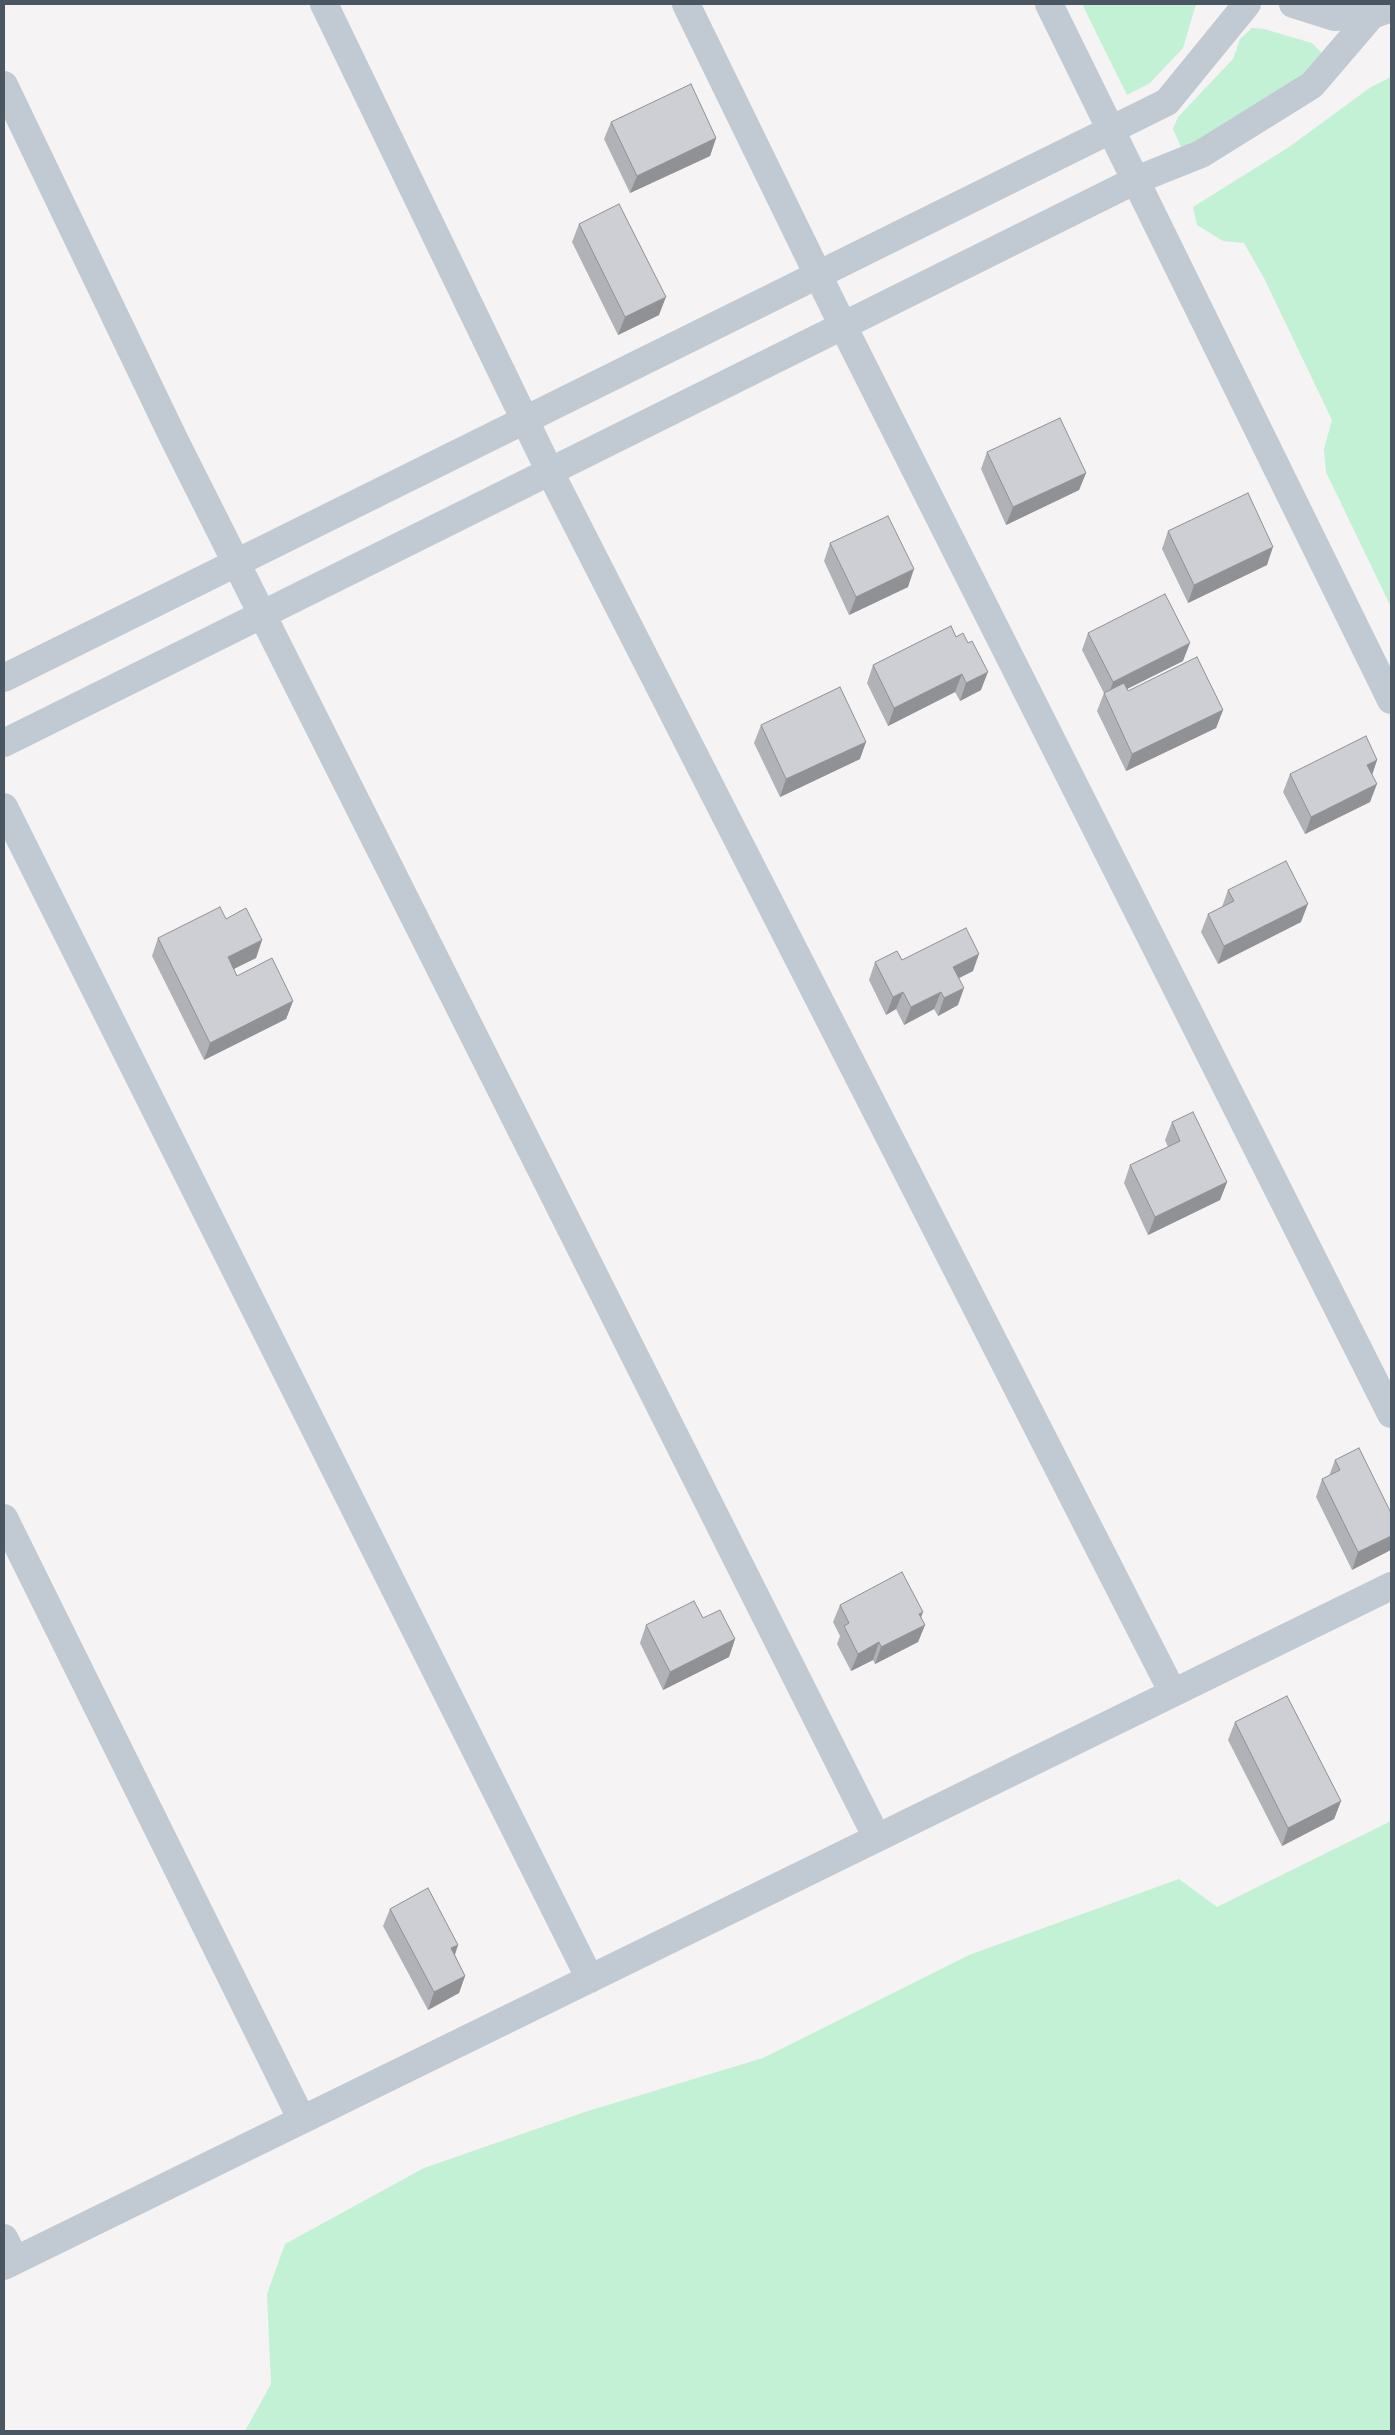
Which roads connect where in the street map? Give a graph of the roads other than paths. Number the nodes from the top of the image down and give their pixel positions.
1 (324, 4) edge
2 (686, 4) edge
3 (1049, 4) edge
4 (1247, 4) edge
5 (1293, 4) edge
6 (1382, 12) edge
7 (4, 85) edge
8 (1111, 130) junction
9 (1136, 180) junction
10 (818, 275) junction
11 (843, 326) junction
12 (524, 420) junction
13 (550, 472) junction
14 (237, 563) junction
15 (263, 614) junction
16 (4, 678) edge
17 (1391, 700) edge
18 (4, 743) edge
19 (4, 807) edge
20 (1391, 1414) edge
21 (4, 1518) edge
22 (1391, 1586) edge
23 (1174, 1693) junction
24 (877, 1838) junction
25 (590, 1979) junction
26 (302, 2120) junction
27 (7, 2255) edge

1 - 12 street
2 - 10 street
3 - 8 street
4 - 8 street
5 - 6 street
6 - 9 street
7 - 14 street
8 - 9 street
8 - 10 street
9 - 11 street
9 - 17 street
10 - 11 street
10 - 12 street
11 - 13 street
11 - 20 street
12 - 13 street
12 - 14 street
13 - 15 street
13 - 23 street
14 - 15 street
14 - 16 street
15 - 18 street
15 - 24 street
19 - 25 street
21 - 26 street
22 - 23 street
23 - 24 street
24 - 25 street
25 - 26 street
26 - 27 street

